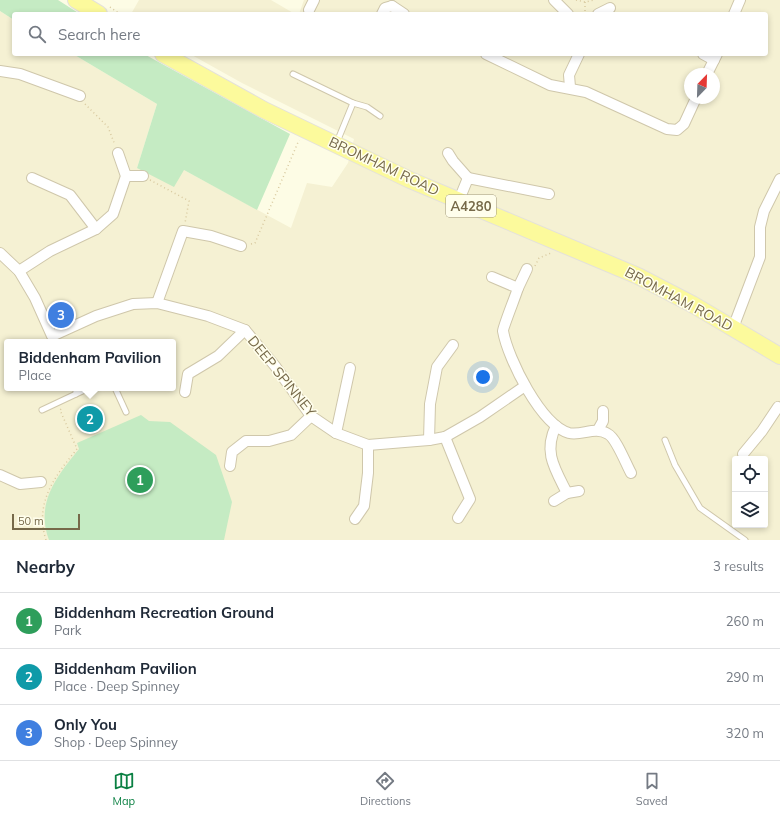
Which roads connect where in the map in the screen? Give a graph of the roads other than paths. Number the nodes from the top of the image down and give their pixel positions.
1 (76, 0) edge
2 (314, 0) edge
3 (554, 0) edge
4 (740, 0) edge
5 (394, 3) edge
6 (610, 8) dead end
7 (309, 10) dead end
8 (96, 12) edge
9 (383, 12) edge
10 (402, 12) edge
11 (566, 12) edge
12 (602, 12) edge
13 (735, 12) edge
14 (166, 56) edge
15 (490, 56) edge
16 (578, 56) edge
17 (716, 57) edge
18 (710, 68) edge
19 (0, 71) edge
20 (293, 74) dead end
21 (570, 87) junction
22 (80, 96) road end
23 (353, 103) junction
24 (693, 104) edge
25 (380, 116) dead end
26 (336, 145) junction
27 (118, 153) road end
28 (448, 153) dead end
29 (126, 176) junction
30 (143, 176) road end
31 (32, 178) dead end
32 (468, 178) junction
33 (780, 179) edge
34 (549, 194) dead end
35 (459, 200) junction
36 (96, 229) junction
37 (241, 246) road end
38 (0, 253) edge
39 (527, 269) road end
40 (19, 270) junction
41 (492, 277) dead end
42 (518, 288) junction
43 (157, 303) junction
44 (733, 328) junction
45 (245, 330) junction
46 (54, 339) edge
47 (453, 345) dead end
48 (778, 352) edge
49 (350, 368) dead end
50 (525, 386) junction
51 (76, 391) edge
52 (116, 391) edge
53 (185, 392) dead end
54 (780, 408) edge
55 (42, 410) dead end
56 (603, 411) dead end
57 (126, 412) dead end
58 (311, 416) junction
59 (556, 426) junction
60 (598, 430) junction
61 (336, 433) junction
62 (445, 437) junction
63 (429, 440) junction
64 (665, 440) dead end
65 (368, 445) junction
66 (743, 454) dead end
67 (230, 466) dead end
68 (631, 473) dead end
69 (0, 475) edge
70 (41, 482) dead end
71 (580, 491) dead end
72 (567, 493) junction
73 (554, 501) dead end
74 (458, 518) dead end
75 (355, 519) dead end
76 (745, 540) edge

1 - 8 main road
2 - 7 street
3 - 11 street
4 - 13 street
5 - 9 street
5 - 10 street
6 - 12 street
14 - 26 main road, BROMHAM ROAD / A4280
15 - 21 street
16 - 21 street
17 - 18 street
19 - 22 street
20 - 23 lane
21 - 24 street
23 - 25 lane
23 - 26 lane
26 - 35 main road, BROMHAM ROAD / A4280
27 - 29 street
28 - 32 street
29 - 30 street
29 - 36 street
31 - 36 street
32 - 34 street
32 - 35 street
33 - 44 street
35 - 44 main road, BROMHAM ROAD / A4280
36 - 40 street
37 - 43 street
38 - 40 street, DEEP SPINNEY
39 - 42 street
40 - 46 street, DEEP SPINNEY
41 - 42 street
42 - 50 street
43 - 45 street, DEEP SPINNEY
43 - 46 street, DEEP SPINNEY
44 - 48 main road, BROMHAM ROAD / A4280
45 - 53 street
45 - 58 street, DEEP SPINNEY
47 - 63 street
49 - 61 street
50 - 59 street
50 - 62 street, DEEP SPINNEY
51 - 55 lane
52 - 57 lane
54 - 66 street
56 - 60 street
58 - 61 street, DEEP SPINNEY
58 - 67 street
59 - 60 street
59 - 72 street
60 - 68 street
61 - 65 street, DEEP SPINNEY
62 - 63 street, DEEP SPINNEY
62 - 74 street
63 - 65 street, DEEP SPINNEY
64 - 76 lane
65 - 75 street
69 - 70 street
71 - 72 street
72 - 73 street

